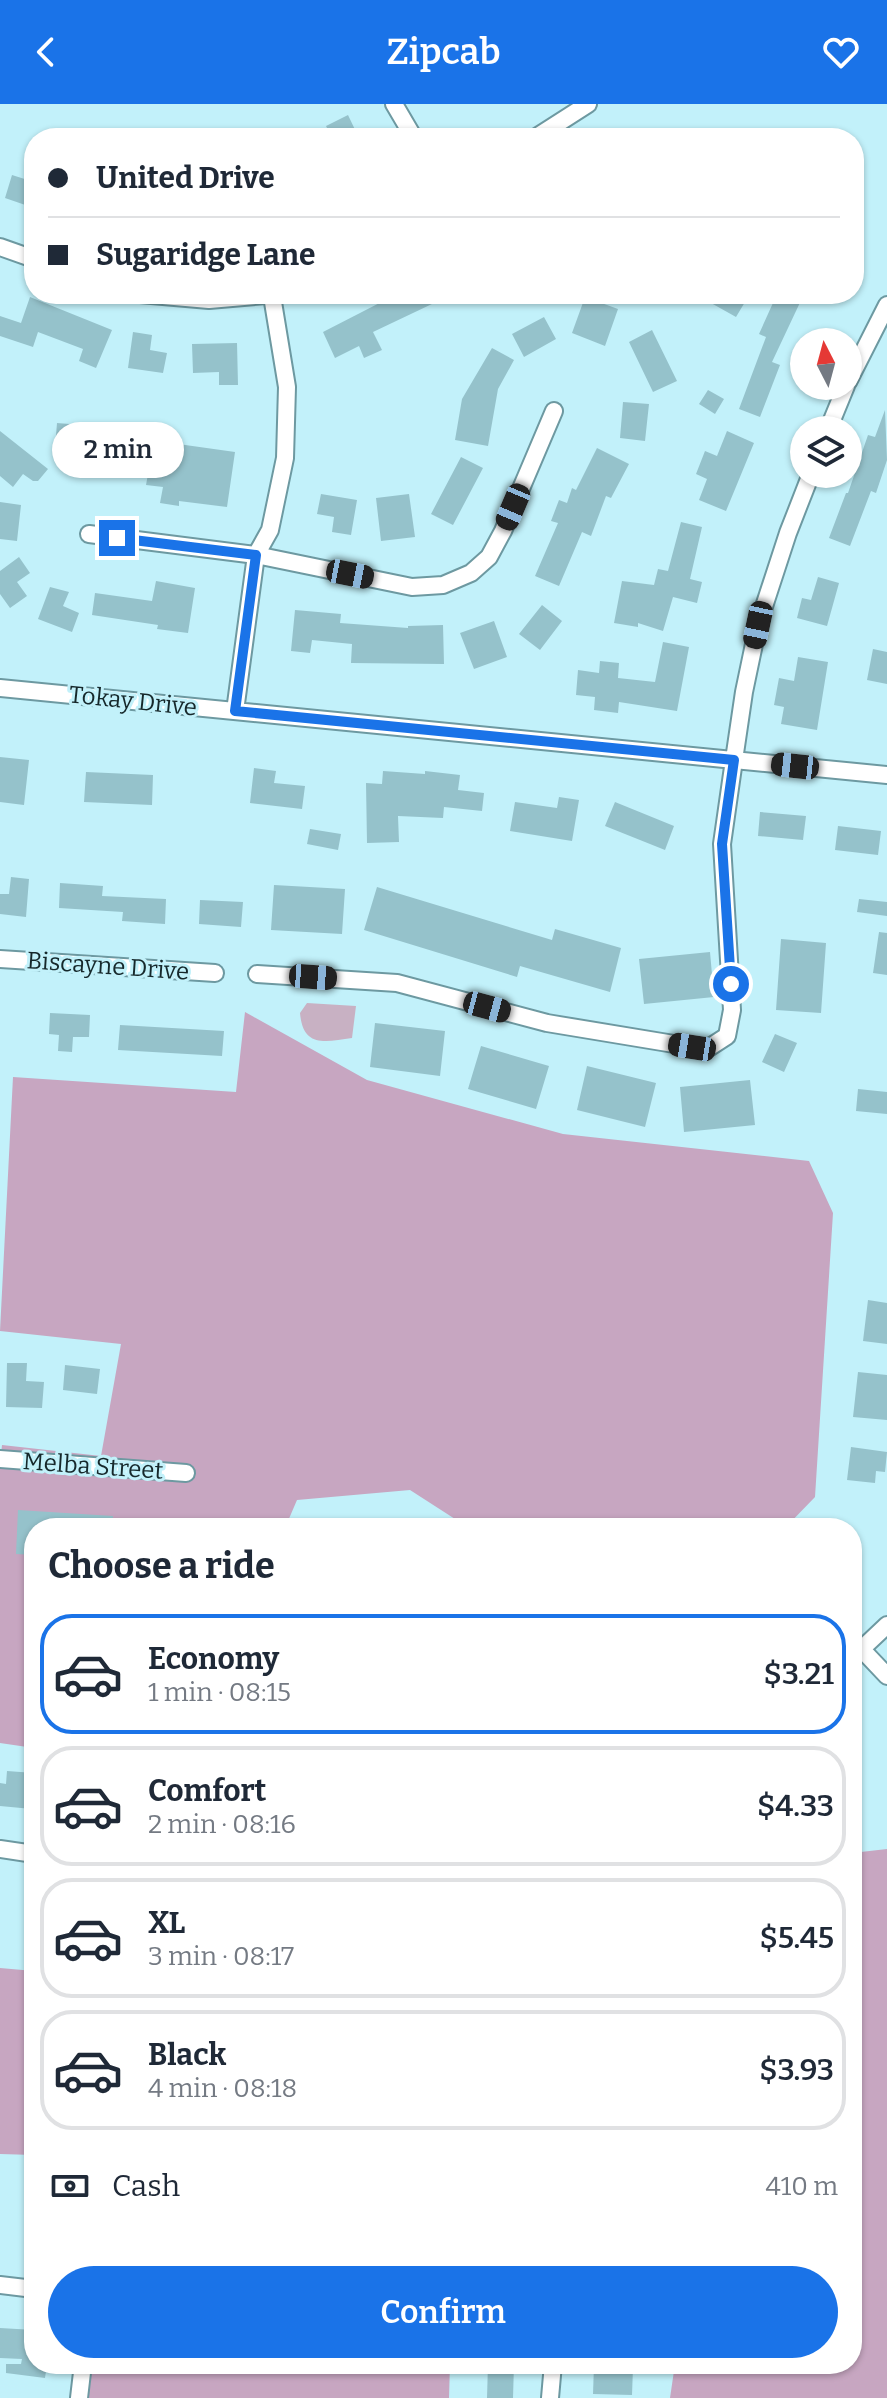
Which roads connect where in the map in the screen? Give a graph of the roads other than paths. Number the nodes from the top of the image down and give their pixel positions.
1 (394, 104) edge
2 (588, 104) edge
3 (408, 128) edge
4 (551, 128) edge
5 (0, 247) edge
6 (24, 255) edge
7 (276, 304) edge
8 (887, 305) edge
9 (862, 354) edge
10 (554, 411) dead end
11 (806, 488) edge
12 (89, 534) dead end
13 (256, 555) junction
14 (0, 688) edge
15 (235, 711) junction
16 (734, 760) junction
17 (887, 775) edge
18 (0, 959) edge
19 (215, 973) dead end
20 (257, 974) dead end
21 (0, 1459) edge
22 (186, 1473) dead end
23 (887, 1625) edge
24 (862, 1644) edge
25 (862, 1655) edge
26 (887, 1676) edge
27 (0, 1849) edge
28 (24, 1853) edge
29 (0, 2285) edge
30 (24, 2288) edge
31 (82, 2374) edge
32 (552, 2374) edge
33 (79, 2398) edge
34 (550, 2398) edge

1 - 3 street
2 - 4 street
5 - 6 street
7 - 13 street
8 - 9 street
10 - 13 street
11 - 16 street
12 - 13 street
13 - 15 street
14 - 15 street, Tokay Drive
15 - 16 street, Tokay Drive
16 - 17 street, Tokay Drive
16 - 20 street
18 - 19 street, Biscayne Drive
21 - 22 street, Melba Street
23 - 24 street
25 - 26 street
27 - 28 street
29 - 30 street
31 - 33 street
32 - 34 street

